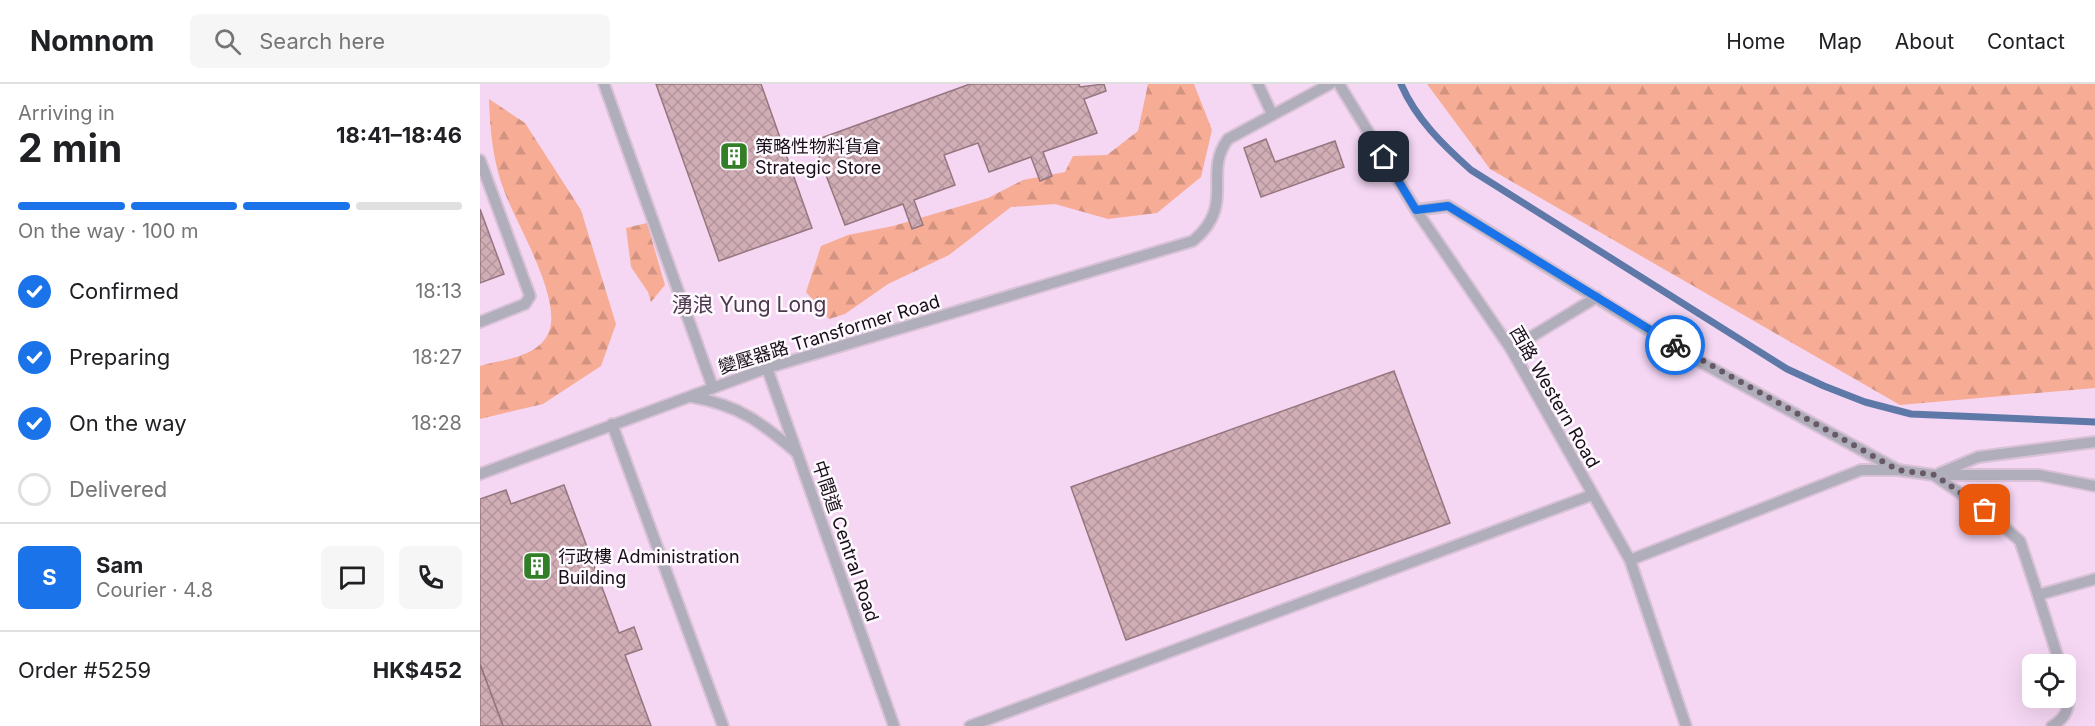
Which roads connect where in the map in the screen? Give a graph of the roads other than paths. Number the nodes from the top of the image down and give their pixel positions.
1 (604, 84) edge
2 (1258, 84) edge
3 (1330, 84) edge
4 (1339, 84) edge
5 (1272, 114) junction
6 (480, 160) edge
7 (1416, 210) junction
8 (1598, 297) junction
9 (480, 322) edge
10 (1511, 349) junction
11 (767, 368) junction
12 (713, 388) junction
13 (692, 396) junction
14 (612, 424) junction
15 (2095, 442) edge
16 (798, 454) junction
17 (1898, 470) junction
18 (480, 474) edge
19 (1935, 475) junction
20 (2095, 486) edge
21 (1592, 495) junction
22 (1630, 560) junction
23 (2095, 579) edge
24 (2038, 595) junction
25 (2057, 654) edge
26 (2068, 708) edge
27 (723, 726) edge
28 (894, 726) edge
29 (970, 726) edge
30 (1686, 726) edge
31 (2052, 726) edge

1 - 12 lane
2 - 5 lane
3 - 5 lane
4 - 7 lane, 西路 Western Road
5 - 11 lane, 變壓器路 Transformer Road
6 - 9 lane
7 - 8 lane
7 - 10 lane, 西路 Western Road
8 - 10 lane
8 - 17 lane
10 - 21 lane, 西路 Western Road
11 - 12 lane, 變壓器路 Transformer Road
11 - 16 lane, 中間道 Central Road
12 - 13 lane, 變壓器路 Transformer Road
13 - 14 lane, 變壓器路 Transformer Road
13 - 16 lane
14 - 18 lane, 變壓器路 Transformer Road
14 - 27 lane
15 - 19 lane
16 - 28 lane, 中間道 Central Road
17 - 19 lane
17 - 22 lane
19 - 20 lane
19 - 24 lane
21 - 22 lane, 西路 Western Road
21 - 29 lane
22 - 30 lane, 西路 Western Road
23 - 24 lane
24 - 25 lane
26 - 31 lane

